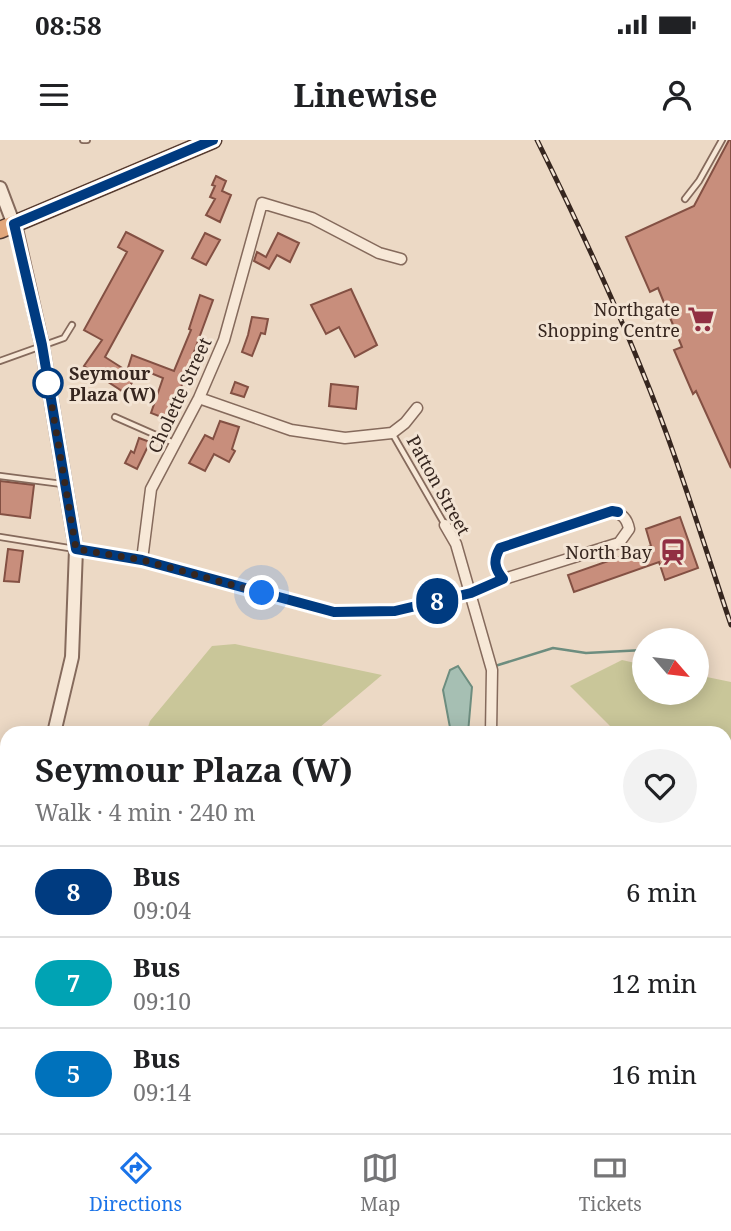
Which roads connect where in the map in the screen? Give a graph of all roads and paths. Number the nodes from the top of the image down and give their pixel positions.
1 (213, 140) edge
2 (722, 140) edge
3 (0, 188) edge
4 (685, 199) dead end
5 (7, 227) edge
6 (401, 259) dead end
7 (72, 325) dead end
8 (42, 345) junction
9 (0, 361) edge
10 (199, 398) junction
11 (417, 408) dead end
12 (115, 416) dead end
13 (392, 433) junction
14 (175, 443) junction
15 (0, 476) edge
16 (65, 485) junction
17 (445, 524) joint
18 (0, 537) edge
19 (76, 549) junction
20 (142, 560) junction
21 (503, 579) junction
22 (471, 593) junction
23 (56, 726) edge
24 (491, 726) edge

1 - 5 highway
2 - 4 lane
3 - 5 street
5 - 8 street
6 - 10 street, Cholette Street
7 - 8 lane
8 - 9 lane
8 - 16 street
10 - 13 street, Patton Street
10 - 14 street, Cholette Street
11 - 13 street, Patton Street
12 - 14 lane
13 - 17 lane, Patton Street
14 - 20 street, Cholette Street
15 - 16 lane
16 - 19 street
17 - 22 street, Patton Street
18 - 19 lane
19 - 20 street
19 - 23 street
20 - 22 street
21 - 21 street
21 - 22 street
22 - 24 street, Patton Street

